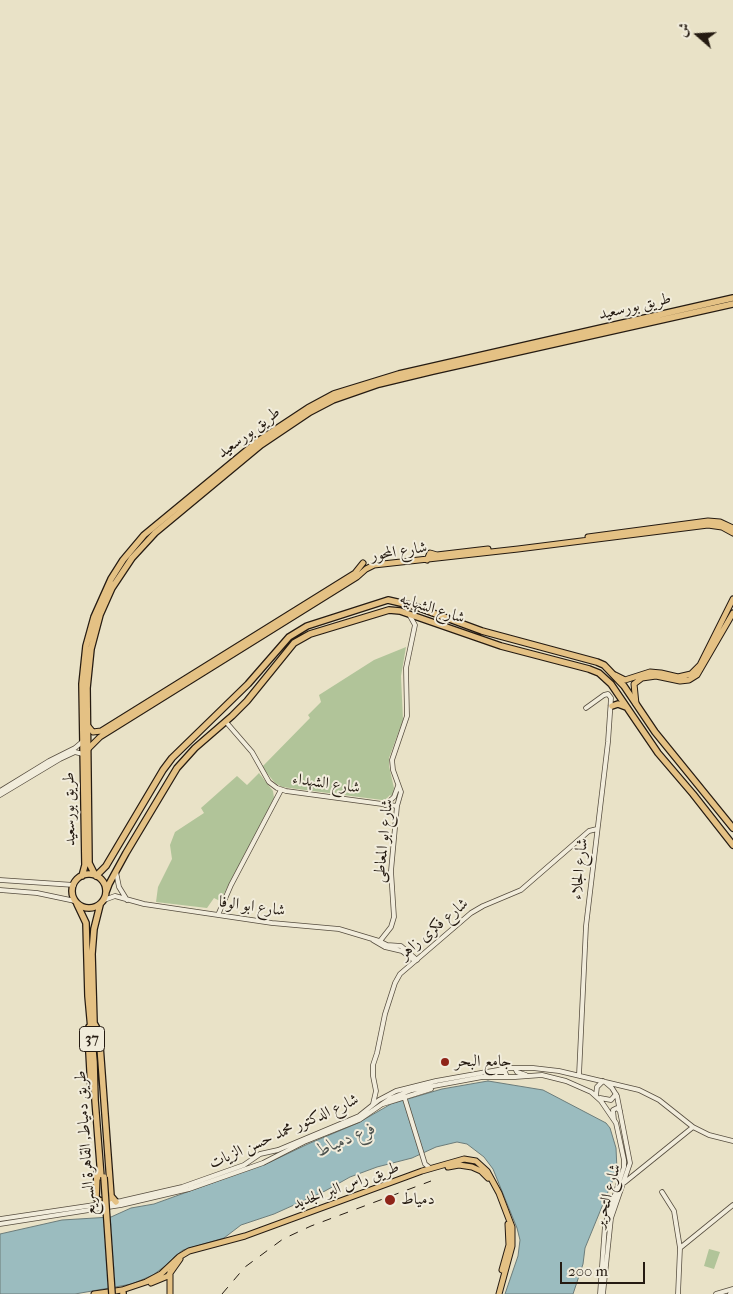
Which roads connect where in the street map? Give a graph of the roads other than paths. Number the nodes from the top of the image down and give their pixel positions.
1 (733, 298) edge
2 (733, 304) edge
3 (602, 331) junction
4 (733, 528) edge
5 (733, 533) edge
6 (567, 541) junction
7 (514, 548) junction
8 (427, 560) junction
9 (363, 563) dead end
10 (332, 590) junction
11 (733, 599) edge
12 (370, 605) junction
13 (373, 613) junction
14 (733, 613) edge
15 (409, 614) junction
16 (424, 620) junction
17 (415, 625) junction
18 (489, 633) junction
19 (498, 635) junction
20 (486, 641) junction
21 (496, 644) junction
22 (87, 654) junction
23 (584, 659) junction
24 (586, 668) junction
25 (613, 673) junction
26 (633, 681) junction
27 (234, 698) junction
28 (153, 701) junction
29 (245, 703) junction
30 (636, 704) junction
31 (612, 706) junction
32 (586, 708) dead end
33 (628, 708) junction
34 (226, 722) junction
35 (648, 722) junction
36 (88, 726) junction
37 (641, 728) junction
38 (199, 730) junction
39 (655, 732) junction
40 (206, 738) junction
41 (647, 738) junction
42 (84, 740) junction
43 (88, 749) junction
44 (84, 754) junction
45 (398, 786) junction
46 (281, 790) junction
47 (0, 791) edge
48 (86, 793) junction
49 (0, 796) edge
50 (146, 799) junction
51 (86, 804) junction
52 (155, 804) junction
53 (385, 805) junction
54 (396, 806) junction
55 (138, 813) junction
56 (146, 821) junction
57 (733, 829) edge
58 (597, 830) junction
59 (726, 837) junction
60 (733, 846) edge
61 (116, 871) junction
62 (96, 875) junction
63 (82, 876) junction
64 (0, 880) edge
65 (35, 883) junction
66 (74, 885) junction
67 (0, 890) edge
68 (106, 892) junction
69 (35, 893) junction
70 (127, 900) junction
71 (76, 902) junction
72 (102, 902) junction
73 (218, 915) junction
74 (96, 921) junction
75 (86, 923) junction
76 (373, 940) junction
77 (380, 941) junction
78 (416, 960) junction
79 (92, 1023) junction
80 (515, 1068) junction
81 (492, 1071) junction
82 (579, 1075) junction
83 (528, 1076) junction
84 (507, 1077) junction
85 (603, 1081) junction
86 (435, 1086) junction
87 (616, 1094) junction
88 (597, 1096) junction
89 (403, 1097) junction
90 (381, 1105) junction
91 (372, 1106) junction
92 (620, 1111) junction
93 (614, 1120) junction
94 (693, 1127) junction
95 (733, 1141) edge
96 (267, 1152) junction
97 (421, 1155) junction
98 (254, 1158) junction
99 (467, 1159) junction
100 (269, 1160) junction
101 (257, 1165) junction
102 (466, 1166) junction
103 (480, 1167) junction
104 (431, 1168) junction
105 (422, 1171) junction
106 (625, 1182) junction
107 (662, 1192) dead end
108 (111, 1196) junction
109 (116, 1202) junction
110 (733, 1205) edge
111 (0, 1220) edge
112 (0, 1224) edge
113 (608, 1224) junction
114 (604, 1233) junction
115 (610, 1234) junction
116 (680, 1248) junction
117 (168, 1271) junction
118 (159, 1278) junction
119 (732, 1292) edge
120 (679, 1293) edge
121 (94, 1294) edge
122 (111, 1294) edge
123 (121, 1294) edge
124 (169, 1294) edge
125 (498, 1294) edge
126 (602, 1294) edge
127 (716, 1294) edge

1 - 3 highway, طريق بورسعيد
2 - 3 highway, طريق بورسعيد
3 - 22 highway, طريق بورسعيد
4 - 6 main road, شارع المحور
5 - 6 main road, شارع المحور
6 - 7 main road, شارع المحور
7 - 8 main road, شارع المحور
7 - 8 main road, شارع المحور
8 - 10 main road, شارع المحور
9 - 10 main road, شارع المحور
10 - 28 main road, شارع المحور
11 - 26 main road
12 - 13 highway
12 - 18 highway, شارع الشهابيه
12 - 27 highway, شارع الشهابيه
13 - 15 highway, شارع الشهابيه
13 - 29 highway, شارع الشهابيه
14 - 26 main road
15 - 16 highway, شارع الشهابيه
15 - 17 street
16 - 17 street
16 - 20 highway, شارع الشهابيه
17 - 45 street, شارع ابو المعاطى
18 - 19 highway, شارع الشهابيه
18 - 20 highway
19 - 21 highway
19 - 23 highway, شارع الشهابيه
20 - 21 highway, شارع الشهابيه
21 - 24 highway, شارع الشهابيه
22 - 36 highway, طريق بورسعيد
22 - 42 highway, طريق بورسعيد
23 - 24 highway
23 - 25 highway, شارع الشهابيه
24 - 33 highway, شارع الشهابيه
25 - 26 main road
25 - 30 highway, شارع الشهابيه
26 - 30 main road
27 - 29 highway
27 - 38 highway, شارع الشهابيه
28 - 36 main road, شارع المحور
28 - 43 main road, شارع المحور
29 - 34 highway, شارع الشهابيه
30 - 35 highway, شارع الشهابيه
31 - 32 street
31 - 33 highway
31 - 58 street, شارع الجلاء
33 - 37 highway, شارع الشهابيه
34 - 40 highway, شارع الشهابيه
34 - 46 street, شارع الشهداء
35 - 37 highway
35 - 39 highway, شارع الشهابيه
36 - 43 highway, طريق بورسعيد
37 - 41 highway, شارع الشهابيه
38 - 40 highway
38 - 50 highway, شارع الشهابيه
39 - 41 highway
39 - 57 highway, شارع الشهابيه
40 - 52 highway, شارع الشهابيه
41 - 59 highway, شارع الشهابيه
42 - 44 highway, طريق بورسعيد
42 - 47 street
43 - 48 highway, طريق بورسعيد
44 - 48 highway, طريق بورسعيد
44 - 49 street
45 - 53 street
45 - 54 street, شارع ابو المعاطى
46 - 53 street, شارع الشهداء
46 - 73 street
48 - 51 highway, طريق بورسعيد
50 - 52 highway
50 - 55 highway, شارع الشهابيه
51 - 62 highway, طريق بورسعيد
51 - 63 highway, طريق بورسعيد
52 - 56 highway, شارع الشهابيه
53 - 54 street, شارع الشهداء
54 - 77 street, شارع ابو المعاطى
55 - 56 highway
55 - 62 highway, شارع الشهابيه
56 - 61 highway, شارع الشهابيه
57 - 59 highway
58 - 78 street, شارع فكرى زاهر
58 - 82 street, شارع الجلاء
59 - 60 highway, شارع الشهابيه
61 - 68 highway, شارع الشهابيه
61 - 70 street
62 - 63 highway
62 - 68 highway
63 - 66 highway
64 - 65 street
65 - 66 street
65 - 69 street
66 - 71 highway
67 - 69 street
68 - 72 highway
69 - 71 street
70 - 72 street, شارع ابو الوفا
70 - 73 street, شارع ابو الوفا
71 - 72 highway
71 - 75 highway, طريق دمياط, القاهرة السريع / 37
72 - 74 highway, طريق دمياط, القاهرة السريع / 37
73 - 76 street, شارع ابو الوفا
74 - 75 highway
74 - 79 highway, طريق دمياط, القاهرة السريع / 37
75 - 79 highway, طريق دمياط, القاهرة السريع / 37
76 - 77 street, شارع ابو الوفا
76 - 78 street, شارع ابو الوفا
77 - 78 street, شارع ابو الوفا
78 - 91 street, شارع فكرى زاهر
79 - 108 highway
79 - 108 highway
79 - 122 highway, طريق دمياط, القاهرة السريع / 37, bridge
80 - 81 street, شارع الدكتور محمد حسن الزيات
80 - 82 street, شارع الدكتور محمد حسن الزيات
80 - 83 street
81 - 84 street
81 - 91 street, شارع الدكتور محمد حسن الزيات
82 - 85 street, شارع الدكتور محمد حسن الزيات
83 - 84 street, شارع الدكتور محمد حسن الزيات
83 - 88 street, شارع الدكتور محمد حسن الزيات
84 - 86 street, شارع الدكتور محمد حسن الزيات
85 - 87 street
85 - 88 street
85 - 94 street, شارع الدكتور محمد حسن الزيات
86 - 89 street
86 - 90 street, شارع الدكتور محمد حسن الزيات
87 - 88 street
87 - 92 street, شارع التحرير
88 - 93 street, شارع التحرير
89 - 90 street
89 - 97 street
90 - 100 street, شارع الدكتور محمد حسن الزيات
91 - 96 street, شارع الدكتور محمد حسن الزيات
92 - 93 street
92 - 106 street, شارع التحرير
93 - 113 street, شارع التحرير
94 - 95 street, شارع الدكتور محمد حسن الزيات
94 - 106 street
96 - 98 street, شارع الدكتور محمد حسن الزيات
96 - 100 street
97 - 104 street
97 - 105 street
98 - 101 street
98 - 109 street, شارع الدكتور محمد حسن الزيات
99 - 102 main road
99 - 103 main road
99 - 104 main road, طريق راس البر الجديد
100 - 101 street, شارع الدكتور محمد حسن الزيات
101 - 112 street, شارع الدكتور محمد حسن الزيات
102 - 103 main road, طريق راس البر الجديد
102 - 117 main road, طريق راس البر الجديد
103 - 125 main road
104 - 105 main road, طريق راس البر الجديد
105 - 117 main road, طريق راس البر الجديد
106 - 113 street, شارع التحرير
107 - 116 street
108 - 109 highway
109 - 111 street, شارع الدكتور محمد حسن الزيات
110 - 116 street
113 - 114 street, شارع التحرير
113 - 115 street, شارع التحرير
114 - 115 street
114 - 126 street, شارع التحرير
115 - 126 street, شارع التحرير
116 - 120 street
117 - 118 main road, طريق راس البر الجديد
117 - 124 main road
118 - 121 main road, طريق راس البر الجديد
118 - 123 main road, طريق راس البر الجديد
118 - 124 main road
119 - 127 street

